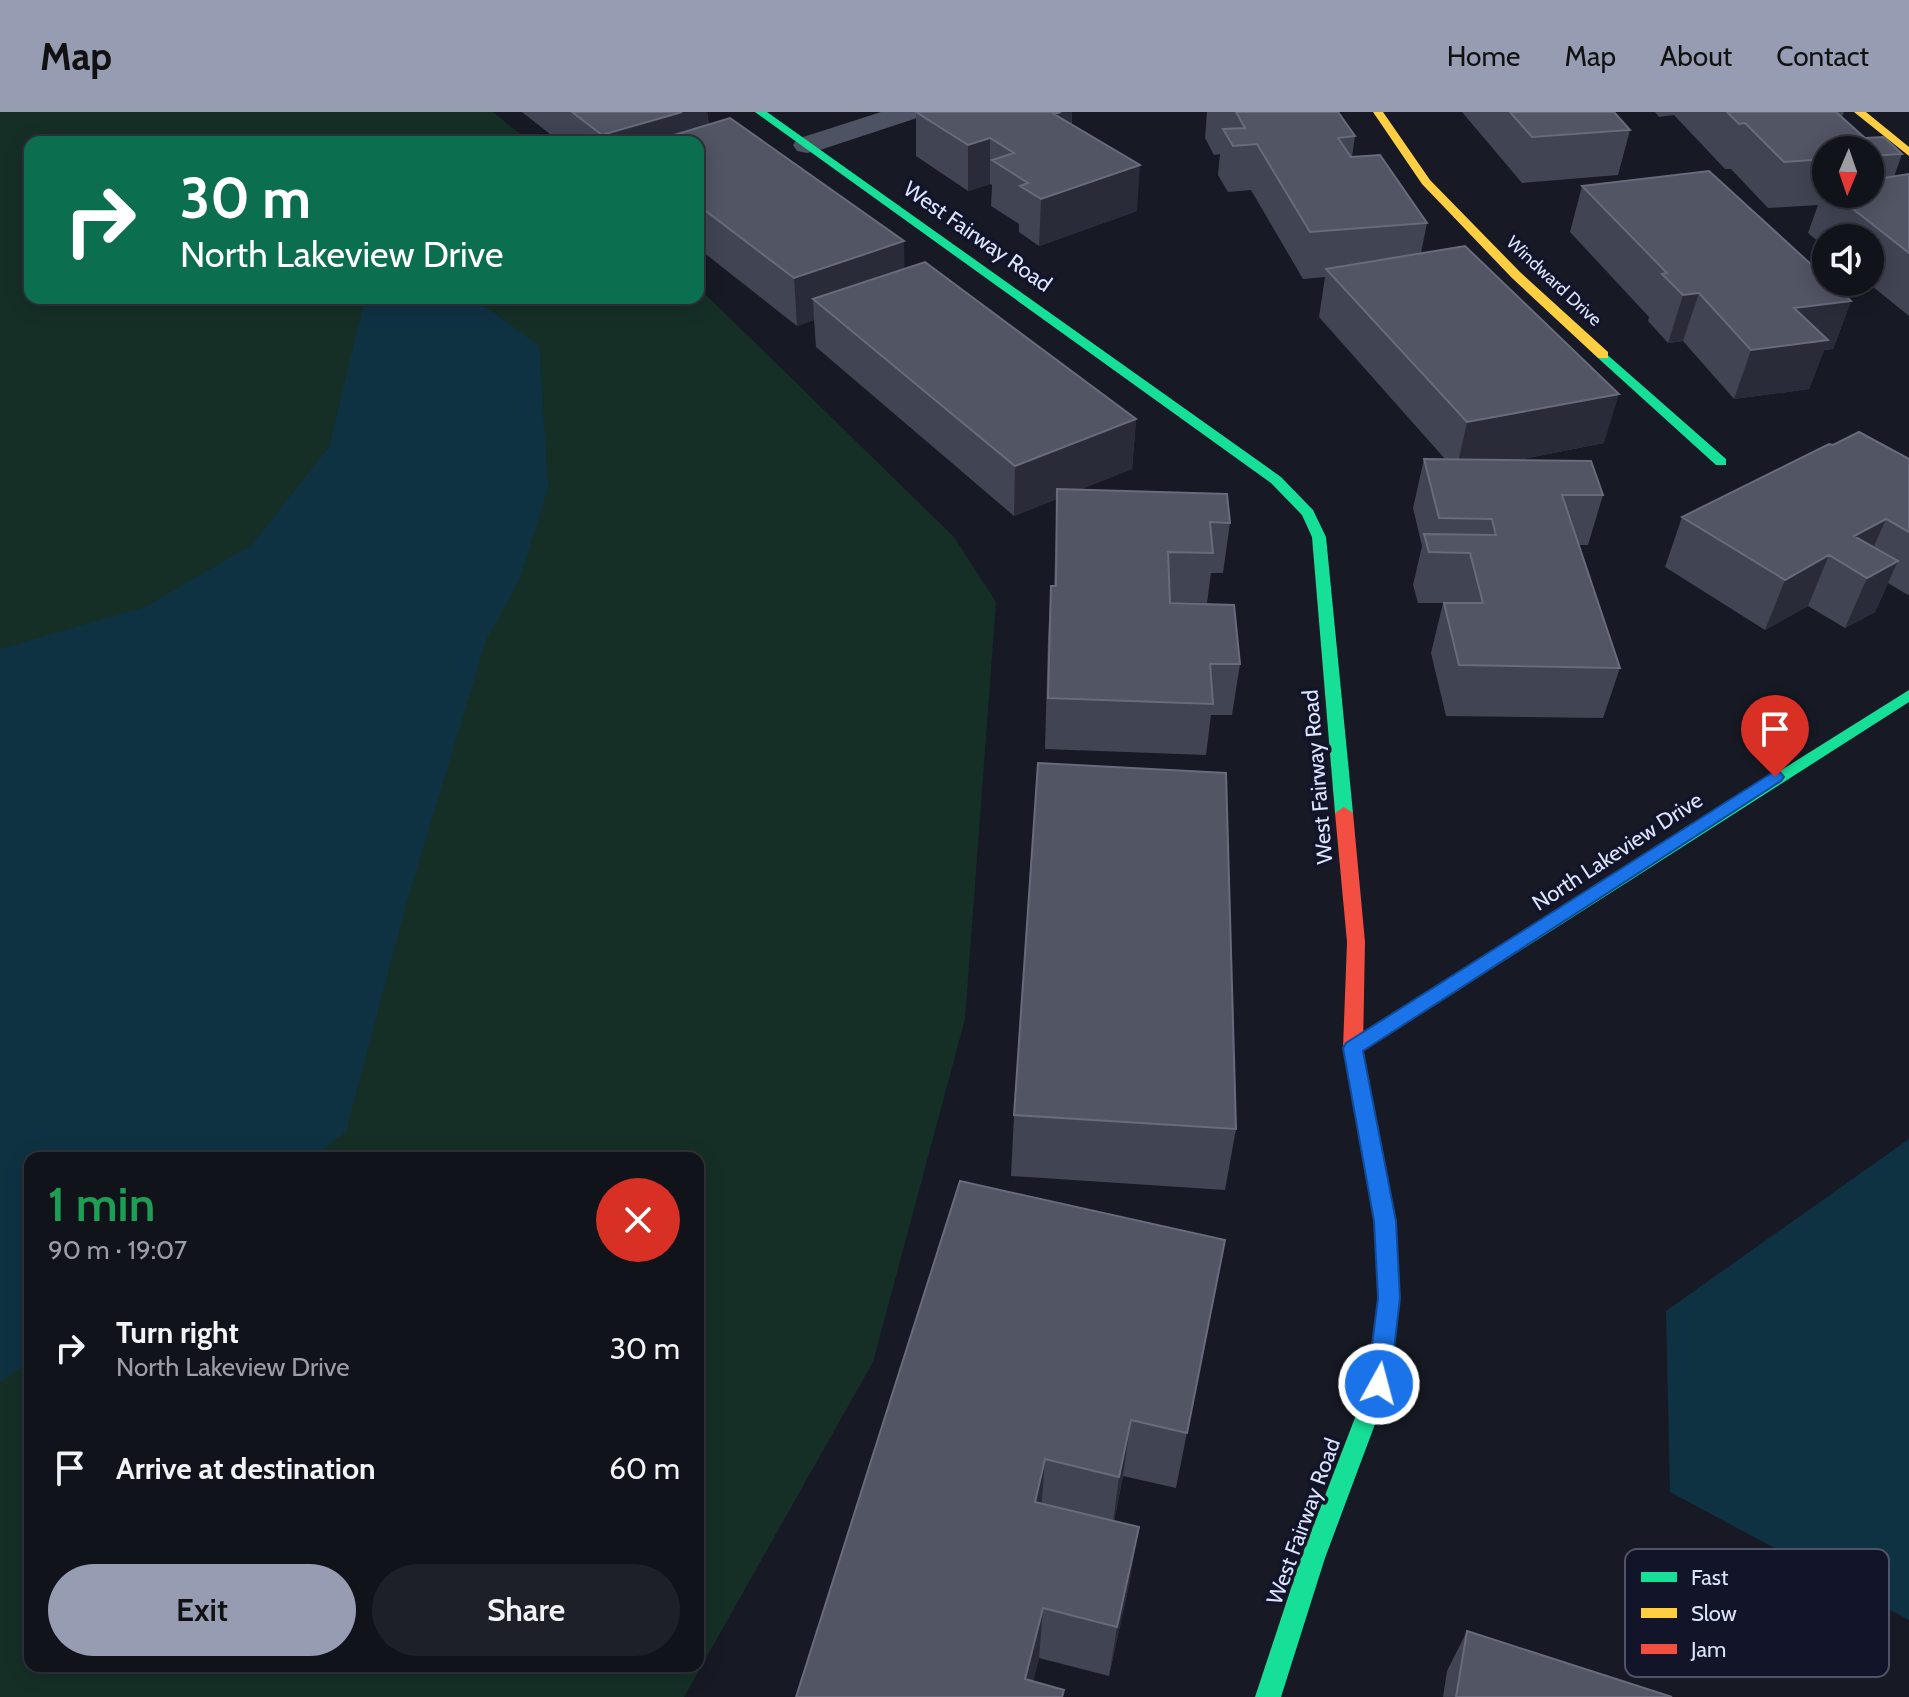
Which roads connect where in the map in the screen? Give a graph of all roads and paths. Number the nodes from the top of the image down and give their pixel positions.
1 (760, 112) edge
2 (908, 112) edge
3 (1378, 112) edge
4 (1859, 112) edge
5 (807, 145) junction
6 (1909, 153) edge
7 (1721, 462) dead end
8 (1909, 695) edge
9 (1353, 1048) junction
10 (1268, 1697) edge

1 - 5 street, West Fairway Road
2 - 5 street
3 - 7 street, Windward Drive
4 - 6 street
5 - 9 street, West Fairway Road
8 - 9 street, North Lakeview Drive
9 - 10 street, West Fairway Road

